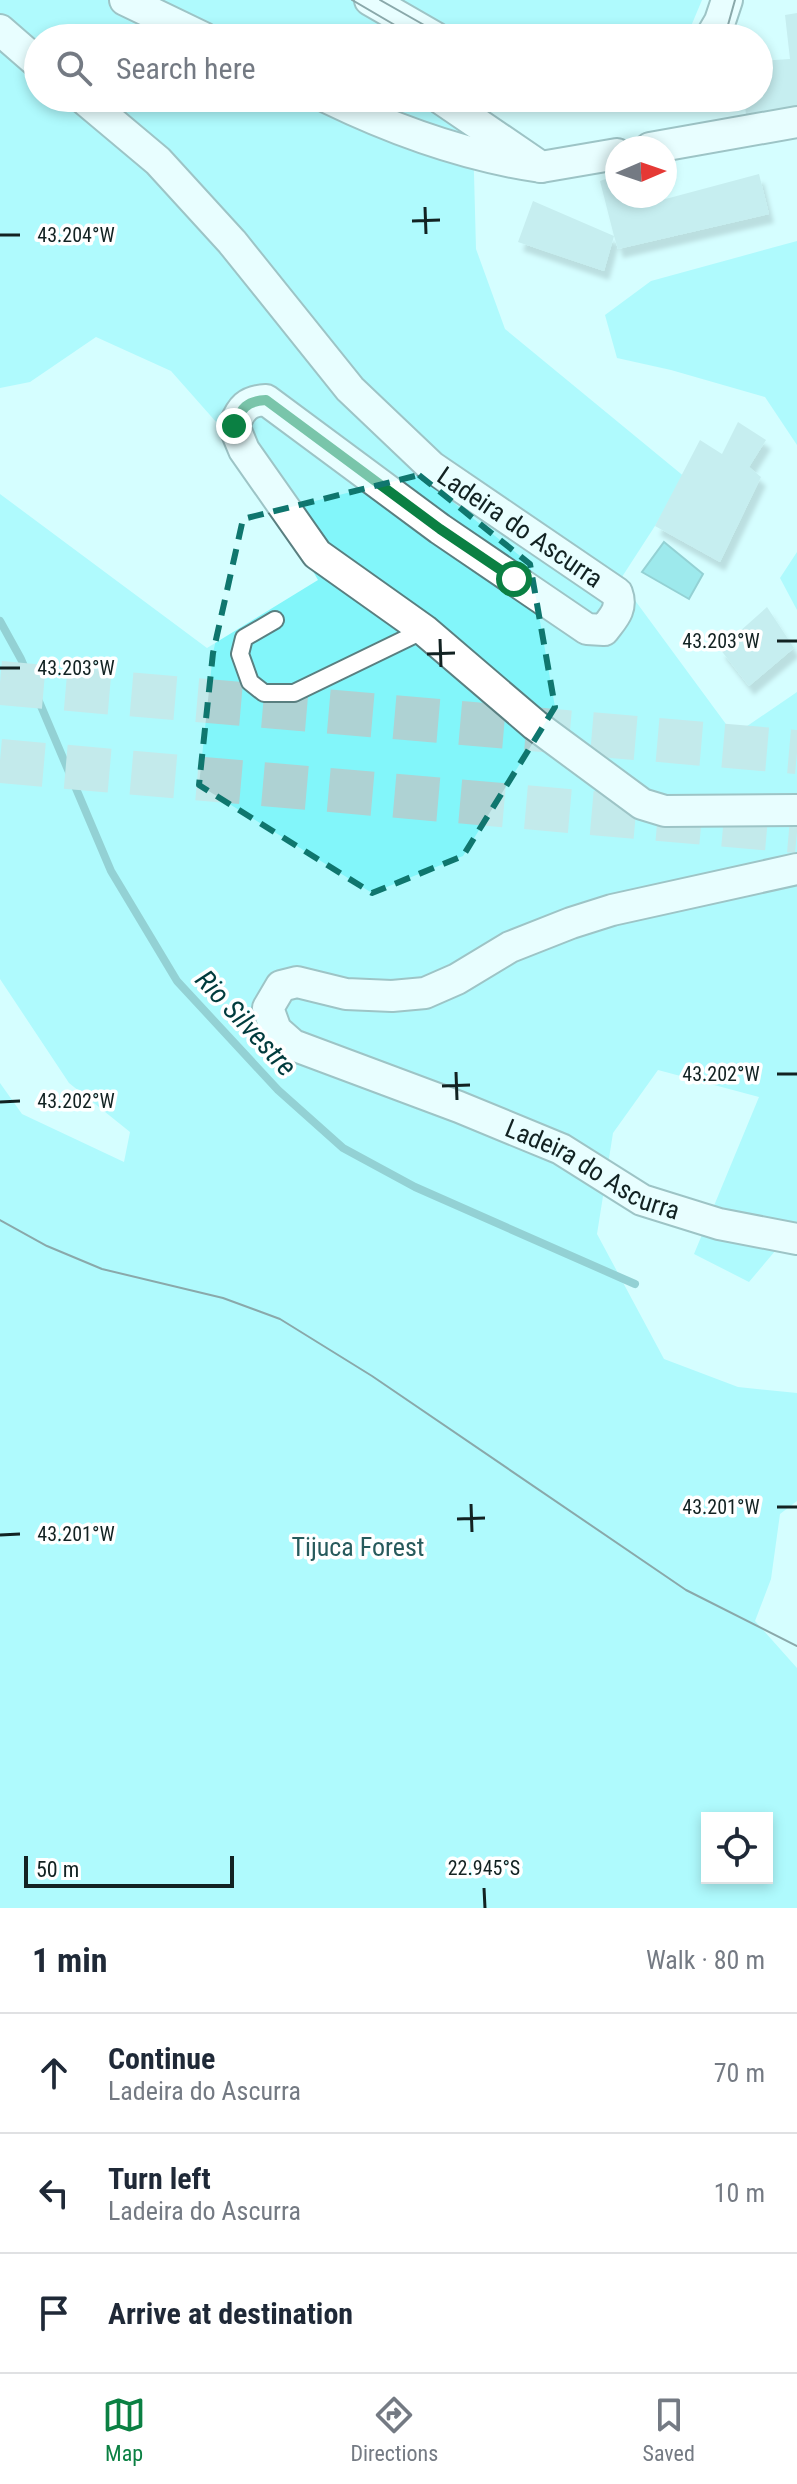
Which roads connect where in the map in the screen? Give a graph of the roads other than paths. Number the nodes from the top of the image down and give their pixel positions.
1 (125, 0) edge
2 (370, 0) edge
3 (727, 0) edge
4 (175, 24) edge
5 (395, 24) edge
6 (718, 24) edge
7 (0, 30) edge
8 (24, 51) edge
9 (100, 112) edge
10 (358, 112) edge
11 (460, 112) edge
12 (797, 122) edge
13 (677, 143) edge
14 (605, 156) edge
15 (541, 167) junction
16 (275, 620) dead end
17 (424, 630) junction
18 (797, 810) edge
19 (797, 869) edge
20 (797, 1239) edge

1 - 4 street
2 - 5 street
3 - 6 street
7 - 8 street
9 - 17 street, Ladeira do Ascurra
10 - 15 street
11 - 15 street
12 - 13 street
14 - 15 street
16 - 17 lane
17 - 18 street, Ladeira do Ascurra
19 - 20 street, Ladeira do Ascurra

